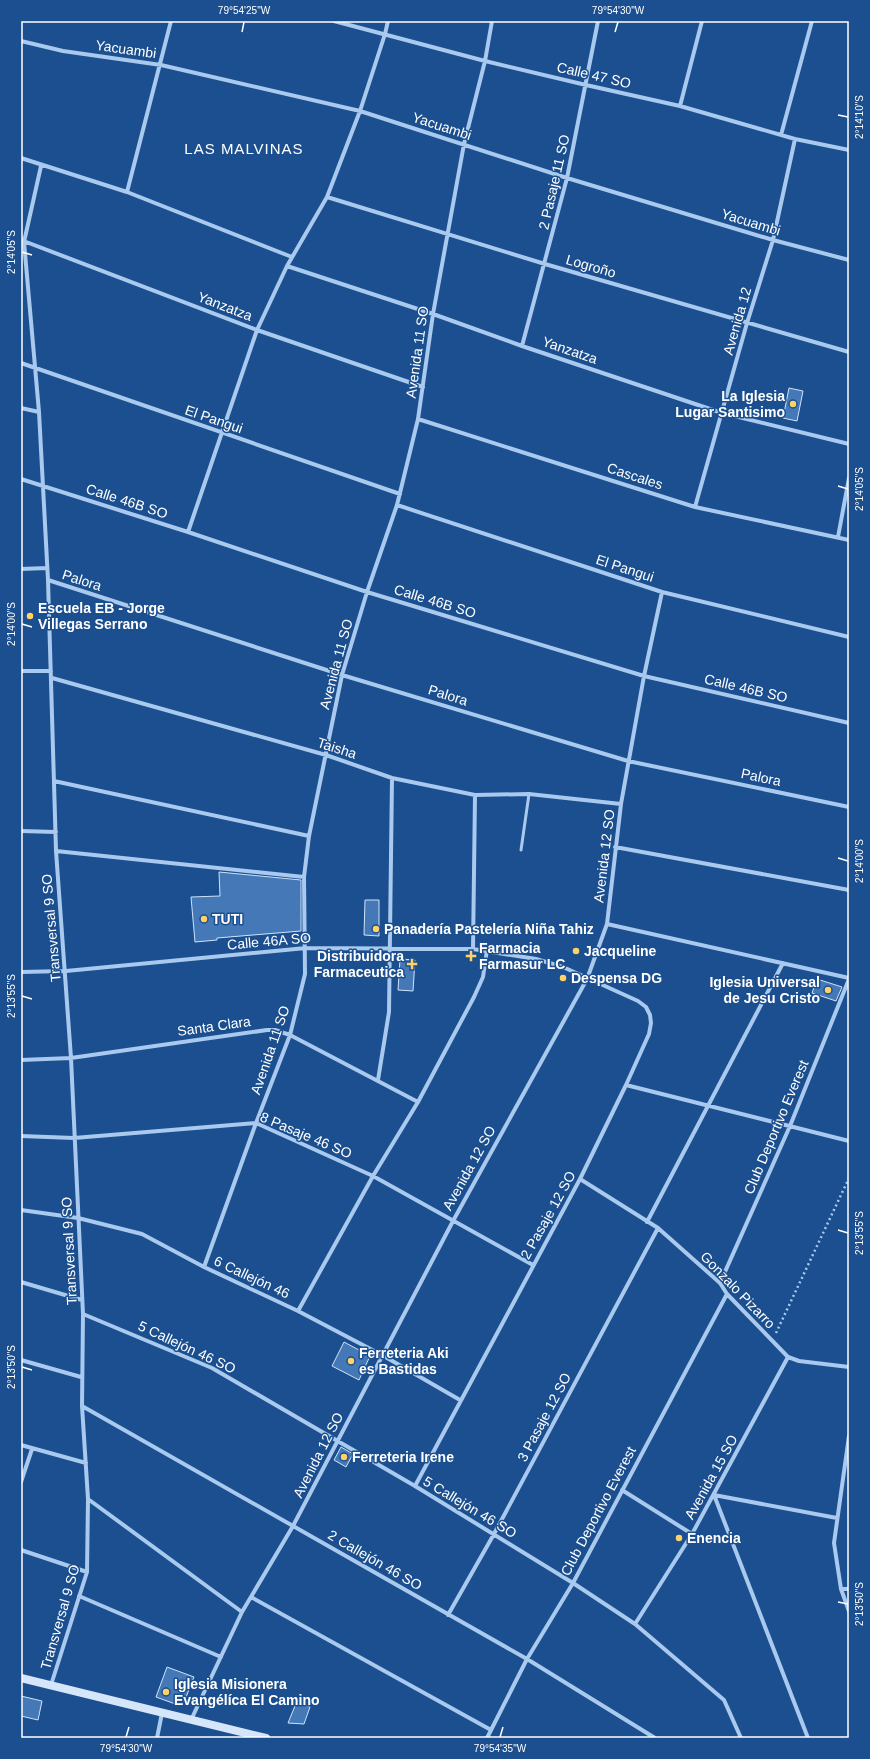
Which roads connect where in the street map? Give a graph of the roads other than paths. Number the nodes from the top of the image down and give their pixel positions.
1 (171, 21) edge
2 (334, 21) edge
3 (388, 21) edge
4 (492, 21) edge
5 (598, 21) edge
6 (702, 21) edge
7 (812, 21) edge
8 (385, 34) junction
9 (21, 41) edge
10 (484, 61) junction
11 (161, 65) junction
12 (586, 86) junction
13 (680, 106) junction
14 (360, 111) junction
15 (781, 135) junction
16 (795, 139) junction
17 (464, 144) junction
18 (849, 150) edge
19 (21, 158) edge
20 (41, 166) junction
21 (567, 178) junction
22 (127, 192) junction
23 (327, 197) junction
24 (448, 233) junction
25 (773, 240) junction
26 (22, 241) edge
27 (292, 257) junction
28 (849, 260) edge
29 (545, 264) junction
30 (287, 266) junction
31 (433, 314) junction
32 (747, 323) junction
33 (257, 330) junction
34 (522, 346) junction
35 (849, 352) edge
36 (21, 363) edge
37 (35, 368) junction
38 (423, 387) junction
39 (21, 408) edge
40 (39, 412) junction
41 (722, 413) junction
42 (418, 419) junction
43 (220, 434) junction
44 (849, 444) edge
45 (849, 478) edge
46 (21, 479) edge
47 (42, 485) junction
48 (400, 494) junction
49 (398, 505) junction
50 (695, 507) junction
51 (188, 532) junction
52 (838, 538) junction
53 (849, 540) edge
54 (47, 568) junction
55 (21, 569) edge
56 (48, 580) junction
57 (367, 592) junction
58 (662, 592) junction
59 (849, 637) edge
60 (21, 671) edge
61 (51, 671) junction
62 (342, 675) junction
63 (644, 676) junction
64 (52, 678) junction
65 (849, 723) edge
66 (326, 755) junction
67 (628, 761) junction
68 (392, 778) junction
69 (54, 781) junction
70 (529, 794) junction
71 (474, 795) junction
72 (621, 804) junction
73 (849, 807) edge
74 (21, 831) edge
75 (56, 832) junction
76 (309, 836) junction
77 (615, 847) junction
78 (521, 850) dead end
79 (56, 851) junction
80 (304, 876) junction
81 (849, 890) edge
82 (607, 924) junction
83 (306, 948) junction
84 (389, 948) junction
85 (473, 949) junction
86 (487, 950) junction
87 (783, 963) junction
88 (66, 971) junction
89 (21, 972) edge
90 (587, 979) junction
91 (849, 979) edge
92 (290, 1035) junction
93 (71, 1058) junction
94 (21, 1060) edge
95 (378, 1080) junction
96 (626, 1084) junction
97 (418, 1102) junction
98 (707, 1106) junction
99 (256, 1123) junction
100 (790, 1126) junction
101 (21, 1136) edge
102 (74, 1138) junction
103 (849, 1141) edge
104 (373, 1176) junction
105 (580, 1179) junction
106 (21, 1210) edge
107 (78, 1218) junction
108 (452, 1221) junction
109 (647, 1222) junction
110 (658, 1228) junction
111 (533, 1265) junction
112 (204, 1267) junction
113 (21, 1282) edge
114 (720, 1283) junction
115 (727, 1294) junction
116 (82, 1300) junction
117 (298, 1311) junction
118 (83, 1314) junction
119 (382, 1356) junction
120 (788, 1357) junction
121 (21, 1360) edge
122 (849, 1367) edge
123 (82, 1377) junction
124 (460, 1400) junction
125 (82, 1406) junction
126 (849, 1436) edge
127 (337, 1442) junction
128 (21, 1445) edge
129 (32, 1448) junction
130 (86, 1463) junction
131 (21, 1482) edge
132 (414, 1486) junction
133 (622, 1490) junction
134 (714, 1495) junction
135 (88, 1498) junction
136 (837, 1518) junction
137 (294, 1526) junction
138 (494, 1534) junction
139 (692, 1534) junction
140 (21, 1550) edge
141 (87, 1572) junction
142 (573, 1582) junction
143 (849, 1589) edge
144 (842, 1590) junction
145 (79, 1596) junction
146 (251, 1597) junction
147 (849, 1611) edge
148 (242, 1612) junction
149 (448, 1615) junction
150 (635, 1624) junction
151 (220, 1657) junction
152 (527, 1659) junction
153 (21, 1678) edge
154 (51, 1685) junction
155 (162, 1713) junction
156 (190, 1720) junction
157 (491, 1730) junction
158 (157, 1738) edge
159 (266, 1738) edge
160 (487, 1738) edge
161 (655, 1738) edge
162 (741, 1738) edge
163 (808, 1738) edge

1 - 11 street
2 - 8 street, Calle 47 SO
3 - 8 street
4 - 10 street, Avenida 11 SO
5 - 12 street, 2 Pasaje 11 SO
6 - 13 street
7 - 15 street
8 - 10 street, Calle 47 SO
8 - 14 street
9 - 11 street, Yacuambi
10 - 12 street, Calle 47 SO
10 - 17 street, Avenida 11 SO
11 - 14 street, Yacuambi
11 - 22 street
12 - 13 street, Calle 47 SO
12 - 21 street, 2 Pasaje 11 SO
13 - 15 street, Calle 47 SO
14 - 17 street, Yacuambi
14 - 23 street
15 - 16 street, Calle 47 SO
16 - 18 street, Calle 47 SO
16 - 25 street, Avenida 12
17 - 21 street, Yacuambi
17 - 24 street, Avenida 11 SO
19 - 20 street
20 - 22 street
20 - 26 street, Transversal 9 SO
21 - 25 street, Yacuambi
21 - 29 street, 2 Pasaje 11 SO
22 - 27 street
23 - 24 street, Logroño
23 - 27 street
24 - 29 street, Logroño
24 - 31 street, Avenida 11 SO
25 - 28 street, Yacuambi
25 - 32 street, Avenida 12
26 - 33 street, Yanzatza
26 - 37 street, Transversal 9 SO
27 - 30 street
29 - 32 street, Logroño
29 - 34 street, 2 Pasaje 11 SO
30 - 31 street, Yanzatza
30 - 33 street
31 - 34 street, Yanzatza
31 - 38 street, Avenida 11 SO
32 - 35 street, Logroño
32 - 41 street, Avenida 12
33 - 38 street, Yanzatza
33 - 43 street
34 - 41 street, Yanzatza
36 - 37 street, El Pangui
37 - 40 street, Transversal 9 SO
37 - 43 street, El Pangui
38 - 42 street, Avenida 11 SO
39 - 40 street
40 - 47 street, Transversal 9 SO
41 - 44 street, Yanzatza
41 - 50 street, Avenida 12
42 - 48 street, Avenida 11 SO
42 - 50 street, Cascales
43 - 48 street, El Pangui
43 - 51 street
45 - 52 street
46 - 47 street, Calle 46B SO
47 - 51 street, Calle 46B SO
47 - 54 street, Transversal 9 SO
48 - 49 street, Avenida 11 SO
49 - 57 street, Avenida 11 SO
49 - 58 street, El Pangui
50 - 52 street, Cascales
51 - 57 street, Calle 46B SO
52 - 53 street, Cascales
54 - 55 street, Palora
54 - 56 street, Transversal 9 SO
56 - 61 street, Transversal 9 SO
56 - 62 street, Palora
57 - 62 street, Avenida 11 SO
57 - 63 street, Calle 46B SO
58 - 59 street, El Pangui
58 - 63 street, Avenida 12 SO
60 - 61 street
61 - 64 street, Transversal 9 SO
62 - 66 street, Avenida 11 SO
62 - 67 street, Palora
63 - 65 street, Calle 46B SO
63 - 67 street, Avenida 12 SO
64 - 66 street, Taisha
64 - 69 street, Transversal 9 SO
66 - 68 street, Taisha
66 - 76 street, Avenida 11 SO
67 - 72 street, Avenida 12 SO
67 - 73 street, Palora
68 - 71 street, Taisha
68 - 84 street
69 - 75 street, Transversal 9 SO
69 - 76 street
70 - 71 street, Taisha
70 - 72 street, Taisha
70 - 78 lane
71 - 85 street
72 - 77 street, Avenida 12 SO
74 - 75 street
75 - 79 street, Transversal 9 SO
76 - 80 street, Avenida 11 SO
77 - 81 street
77 - 82 street, Avenida 12 SO
79 - 80 street
79 - 88 street, Transversal 9 SO
80 - 83 street, Avenida 11 SO
82 - 87 street
82 - 90 street, Avenida 12 SO
83 - 84 street, Calle 46A SO
83 - 88 street, Calle 46A SO
83 - 92 street, Avenida 11 SO
84 - 85 street, Calle 46A SO
84 - 95 street
85 - 86 street, Calle 46A SO
86 - 90 street, Calle 46A SO
86 - 97 street
87 - 91 street
87 - 98 street
88 - 89 street, Calle 46A SO
88 - 93 street, Transversal 9 SO
90 - 96 street, 2 Pasaje 12 SO
90 - 108 street, Avenida 12 SO
91 - 100 street, Club Deportivo Everest
92 - 93 street, Santa Clara
92 - 95 street, Santa Clara
92 - 99 street, Avenida 11 SO
93 - 94 street, Santa Clara
93 - 102 street, Transversal 9 SO
95 - 97 street, Santa Clara
96 - 98 street
96 - 105 street, 2 Pasaje 12 SO
97 - 104 street
98 - 100 street
98 - 109 street
99 - 102 street, 8 Pasaje 46 SO
99 - 104 street, 8 Pasaje 46 SO
99 - 112 street, Avenida 11 SO
100 - 103 street
100 - 114 street, Club Deportivo Everest
101 - 102 street, 8 Pasaje 46 SO
102 - 107 street, Transversal 9 SO
104 - 108 street, 8 Pasaje 46 SO
104 - 117 street
105 - 109 street, Gonzalo Pizarro
105 - 111 street, 2 Pasaje 12 SO
106 - 107 street, 6 Callejón 46
107 - 112 street, 6 Callejón 46
107 - 116 street, Transversal 9 SO
108 - 111 street, 8 Pasaje 46 SO
108 - 119 street, Avenida 12 SO
109 - 110 street, Gonzalo Pizarro
110 - 114 street, Gonzalo Pizarro
110 - 138 street, 3 Pasaje 12 SO
111 - 124 street, 2 Pasaje 12 SO
112 - 117 street, 6 Callejón 46
113 - 116 street
114 - 115 street, Gonzalo Pizarro
115 - 120 street, Gonzalo Pizarro
115 - 133 street, Club Deportivo Everest
116 - 118 street, Transversal 9 SO
117 - 119 street, 6 Callejón 46
118 - 123 street, Transversal 9 SO
118 - 127 street, 5 Callejón 46 SO
119 - 124 street, 6 Callejón 46
119 - 127 street, Avenida 12 SO
120 - 122 street
120 - 134 street, Avenida 15 SO
121 - 123 street
123 - 125 street, Transversal 9 SO
124 - 132 street, 2 Pasaje 12 SO
125 - 130 street, Transversal 9 SO
125 - 137 street, 2 Callejón 46 SO
126 - 136 street
127 - 132 street, 5 Callejón 46 SO
127 - 137 street, Avenida 12 SO
128 - 129 street
129 - 130 street
129 - 131 street
130 - 135 street, Transversal 9 SO
132 - 138 street, 5 Callejón 46 SO
133 - 139 street
133 - 142 street, Club Deportivo Everest
134 - 136 street
134 - 139 street, Avenida 15 SO
134 - 163 street
135 - 141 street, Transversal 9 SO
135 - 148 street
136 - 144 street
137 - 146 street, Avenida 12 SO
137 - 149 street, 2 Callejón 46 SO
138 - 142 street, 5 Callejón 46 SO
138 - 149 street, 3 Pasaje 12 SO
139 - 150 street, Avenida 15 SO
140 - 141 street
141 - 145 street, Transversal 9 SO
142 - 150 street, 5 Callejón 46 SO
142 - 152 street, Club Deportivo Everest
143 - 144 street
144 - 147 street
145 - 151 street
145 - 154 street, Transversal 9 SO
146 - 148 street, Avenida 12 SO
146 - 157 street
148 - 151 street, Avenida 12 SO
149 - 152 street, 2 Callejón 46 SO
150 - 162 street, 5 Callejón 46 SO
151 - 156 street, Avenida 12 SO
152 - 157 street, Club Deportivo Everest
152 - 161 street, 2 Callejón 46 SO
153 - 154 street
154 - 155 street
155 - 156 street
155 - 158 street
156 - 159 street
157 - 160 street, Club Deportivo Everest

